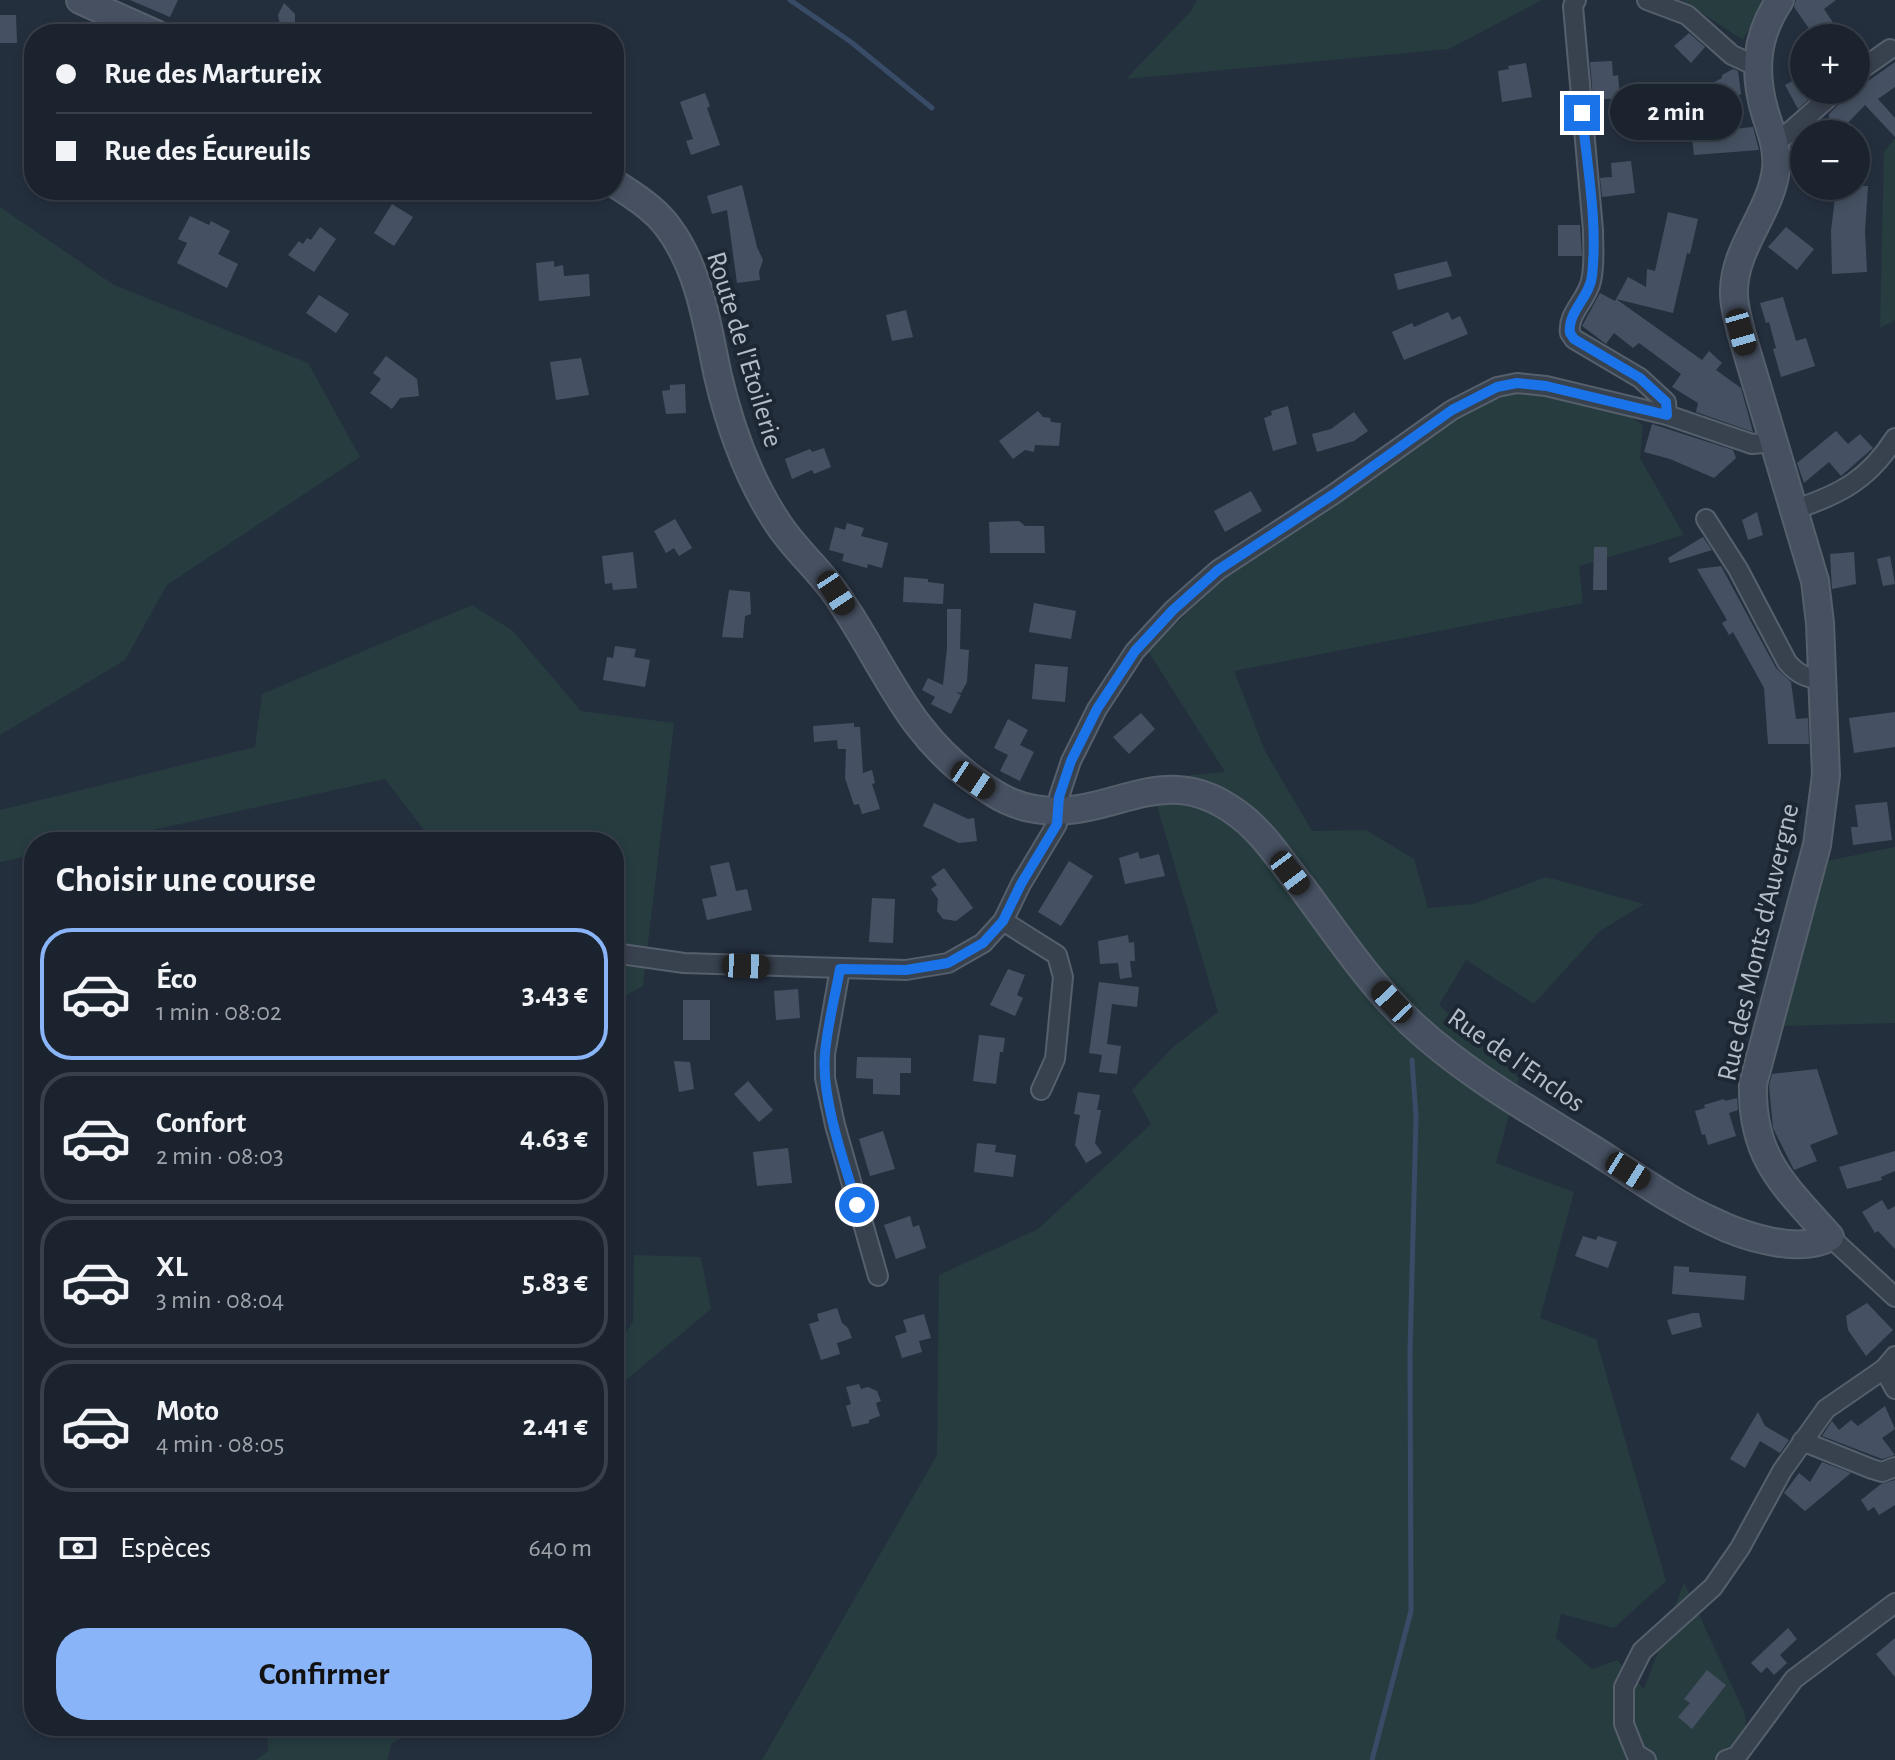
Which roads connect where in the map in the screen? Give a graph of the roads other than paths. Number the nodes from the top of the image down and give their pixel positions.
1 (80, 0) edge
2 (1576, 0) edge
3 (1647, 0) edge
4 (1780, 0) edge
5 (134, 24) edge
6 (1890, 49) dead end
7 (1870, 63) edge
8 (1756, 66) junction
9 (1821, 104) edge
10 (1774, 140) junction
11 (624, 189) edge
12 (1667, 415) junction
13 (1895, 438) edge
14 (1774, 439) junction
15 (1796, 509) junction
16 (1706, 519) dead end
17 (1823, 680) junction
18 (1059, 810) junction
19 (1003, 921) junction
20 (624, 954) edge
21 (840, 969) junction
22 (1041, 1090) dead end
23 (1830, 1237) junction
24 (878, 1276) dead end
25 (1894, 1292) edge
26 (1890, 1362) edge
27 (1895, 1389) edge
28 (1802, 1441) junction
29 (1895, 1467) edge
30 (1895, 1603) edge
31 (1646, 1760) edge
32 (1726, 1760) edge

1 - 5 street
2 - 12 street
3 - 8 street
4 - 8 street, Rue des Monts d'Auvergne
6 - 7 street
8 - 10 street, Rue des Monts d'Auvergne
9 - 10 street
10 - 14 street, Rue des Monts d'Auvergne
11 - 18 street, Route de l'Etoilerie
12 - 14 street
12 - 18 street
13 - 15 street
14 - 15 street, Rue des Monts d'Auvergne
15 - 17 street, Rue des Monts d'Auvergne
16 - 17 street
17 - 23 street, Rue des Monts d'Auvergne
18 - 19 street
18 - 23 street, Rue de l'Enclos
19 - 21 street
19 - 22 street
20 - 21 street
21 - 24 street
23 - 25 street, Rue des Monts d'Auvergne
26 - 27 street
26 - 28 street
28 - 29 street
28 - 31 street
30 - 32 street

